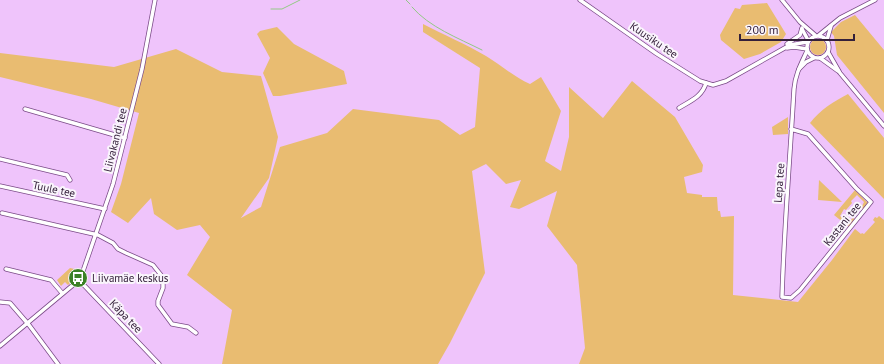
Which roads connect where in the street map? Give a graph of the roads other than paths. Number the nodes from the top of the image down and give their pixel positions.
1 (155, 0) edge
2 (580, 0) edge
3 (782, 0) edge
4 (864, 0) edge
5 (875, 0) edge
6 (866, 4) junction
7 (800, 22) junction
8 (831, 26) junction
9 (802, 28) junction
10 (817, 35) junction
11 (827, 40) junction
12 (808, 41) junction
13 (783, 48) junction
14 (807, 50) junction
15 (828, 52) junction
16 (817, 58) junction
17 (798, 70) junction
18 (840, 73) junction
19 (706, 83) junction
20 (679, 108) dead end
21 (25, 109) dead end
22 (884, 126) edge
23 (791, 129) junction
24 (125, 138) junction
25 (0, 159) edge
26 (70, 180) dead end
27 (0, 186) edge
28 (105, 210) junction
29 (2, 213) dead end
30 (96, 234) junction
31 (6, 269) dead end
32 (79, 280) junction
33 (62, 293) junction
34 (782, 298) joint
35 (0, 302) edge
36 (27, 324) junction
37 (196, 332) dead end
38 (0, 346) edge
39 (58, 364) edge
40 (159, 364) edge

1 - 24 street, Liivakandi tee
2 - 19 street, Kuusiku tee
3 - 7 street
4 - 6 street
5 - 6 street
6 - 8 street
7 - 9 street
7 - 10 street
8 - 10 street
8 - 11 street
9 - 12 street
9 - 13 street
10 - 11 street
10 - 12 street
11 - 15 street
12 - 13 street
12 - 14 street
13 - 14 street
13 - 19 street
14 - 16 street
14 - 17 street, Lepa tee
15 - 16 street
15 - 18 street
16 - 17 street
16 - 18 street
17 - 23 street, Lepa tee
18 - 22 street
19 - 20 street
21 - 24 street
23 - 34 street, Lepa tee
23 - 34 street, Kastani tee
24 - 28 street, Liivakandi tee
25 - 26 street
27 - 28 street, Tuule tee
28 - 30 street, Liivakandi tee
29 - 30 street
30 - 32 street, Liivakandi tee
30 - 37 street
31 - 33 street
32 - 33 street
32 - 40 street, Käpa tee
33 - 36 street
35 - 36 street
36 - 38 street
36 - 39 street

